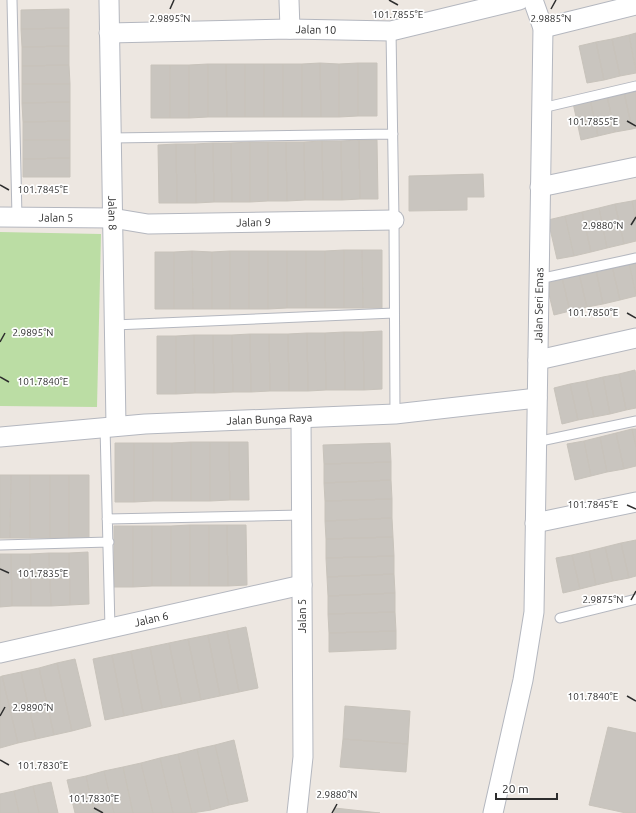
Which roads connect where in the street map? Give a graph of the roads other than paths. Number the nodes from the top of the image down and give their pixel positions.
1 (12, 0) edge
2 (109, 0) edge
3 (289, 0) edge
4 (519, 0) edge
5 (533, 0) edge
6 (636, 5) edge
7 (543, 28) junction
8 (290, 29) junction
9 (391, 31) junction
10 (109, 33) junction
11 (636, 86) edge
12 (542, 108) junction
13 (393, 134) junction
14 (111, 138) junction
15 (636, 167) edge
16 (540, 187) junction
17 (8, 217) edge
18 (112, 218) junction
19 (394, 220) junction
20 (636, 258) edge
21 (539, 280) junction
22 (394, 313) junction
23 (114, 325) junction
24 (636, 338) edge
25 (538, 360) junction
26 (537, 398) junction
27 (395, 414) junction
28 (301, 419) junction
29 (636, 421) edge
30 (110, 426) junction
31 (0, 437) edge
32 (536, 442) junction
33 (636, 502) edge
34 (302, 515) junction
35 (107, 519) junction
36 (535, 523) junction
37 (109, 542) junction
38 (0, 545) edge
39 (302, 585) junction
40 (636, 599) edge
41 (560, 618) dead end
42 (110, 628) junction
43 (0, 653) edge
44 (297, 813) edge
45 (493, 813) edge

1 - 17 lane
2 - 10 street, Jalan 8
3 - 8 street
4 - 9 street, Jalan 10
5 - 7 street, Jalan Seri Emas
6 - 7 street
7 - 12 street, Jalan Seri Emas
8 - 9 street, Jalan 10
8 - 10 street, Jalan 10
9 - 13 lane
10 - 14 street, Jalan 8
11 - 12 lane
12 - 16 street, Jalan Seri Emas
13 - 14 lane
13 - 19 lane
14 - 18 street, Jalan 8
15 - 16 street
16 - 21 street, Jalan Seri Emas
17 - 18 street, Jalan 5
18 - 19 street, Jalan 9
18 - 23 street, Jalan 8
19 - 22 lane
20 - 21 lane
21 - 25 street, Jalan Seri Emas
22 - 23 lane
22 - 27 lane
23 - 30 street, Jalan 8
24 - 25 street
25 - 26 street, Jalan Seri Emas
26 - 27 street, Jalan Bunga Raya
26 - 32 street, Jalan Seri Emas
27 - 28 street, Jalan Bunga Raya
28 - 30 street, Jalan Bunga Raya
28 - 34 street, Jalan 5
29 - 32 lane
30 - 31 street, Jalan Bunga Raya
30 - 35 lane
32 - 36 street, Jalan Seri Emas
33 - 36 street
34 - 35 lane
34 - 39 street, Jalan 5
35 - 37 lane
36 - 45 street, Jalan Seri Emas
37 - 38 lane
37 - 42 lane
39 - 42 street, Jalan 6
39 - 44 street, Jalan 5
40 - 41 lane
42 - 43 street, Jalan 6

